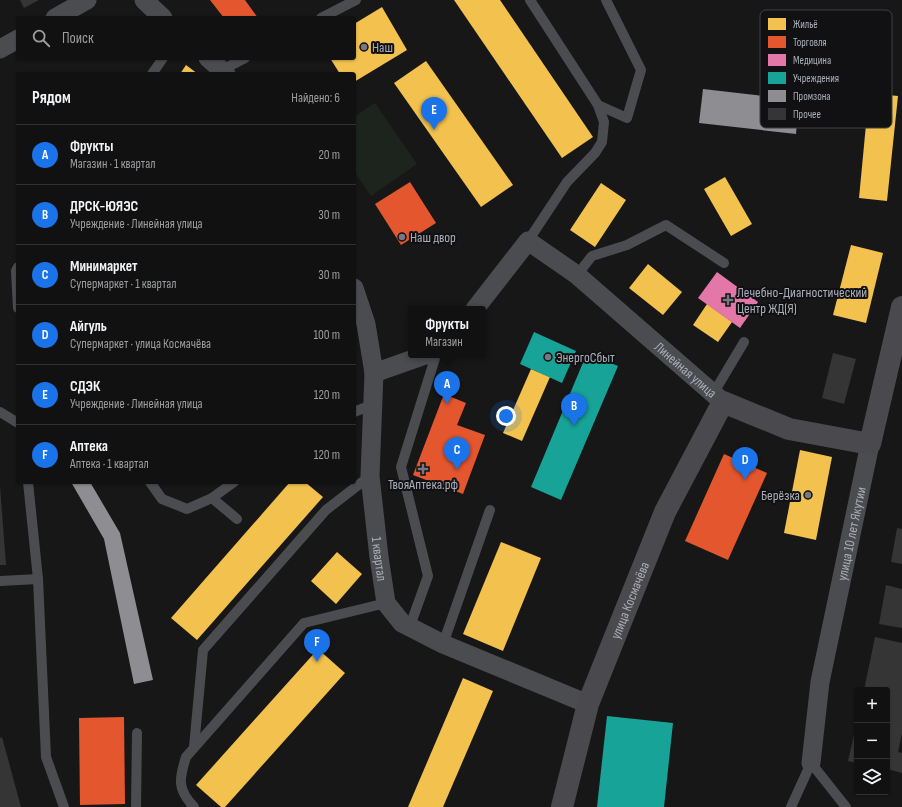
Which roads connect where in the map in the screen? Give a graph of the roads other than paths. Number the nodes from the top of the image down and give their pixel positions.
1 (87, 0) edge
2 (144, 0) edge
3 (356, 0) edge
4 (530, 0) edge
5 (606, 0) edge
6 (59, 16) edge
7 (161, 16) edge
8 (325, 16) edge
9 (16, 40) edge
10 (0, 49) edge
11 (162, 60) edge
12 (210, 60) edge
13 (242, 60) edge
14 (153, 72) edge
15 (224, 72) edge
16 (598, 105) junction
17 (528, 241) junction
18 (724, 263) dead end
19 (577, 275) junction
20 (356, 294) edge
21 (477, 306) edge
22 (902, 307) edge
23 (744, 342) dead end
24 (416, 358) edge
25 (435, 358) edge
26 (374, 373) junction
27 (718, 398) junction
28 (374, 404) junction
29 (356, 411) edge
30 (0, 412) edge
31 (16, 422) edge
32 (870, 444) junction
33 (370, 476) junction
34 (28, 484) edge
35 (151, 484) edge
36 (231, 484) edge
37 (212, 498) junction
38 (490, 510) dead end
39 (237, 519) dead end
40 (38, 579) junction
41 (0, 581) edge
42 (386, 602) junction
43 (410, 626) junction
44 (443, 644) junction
45 (588, 704) junction
46 (137, 733) dead end
47 (194, 747) junction
48 (811, 763) junction
49 (64, 807) edge
50 (136, 807) edge
51 (194, 807) edge
52 (562, 807) edge
53 (792, 807) edge
54 (846, 807) edge

1 - 6 street
2 - 7 street
3 - 8 lane
4 - 16 lane
5 - 16 lane
9 - 10 street
11 - 14 lane
12 - 15 street
13 - 15 lane
16 - 17 lane
17 - 19 street, Линейная улица
17 - 21 street
18 - 19 lane
19 - 27 street, Линейная улица
20 - 26 street, 1 квартал
22 - 32 main road, улица 10 лет Якутии
23 - 27 lane
24 - 26 street
25 - 43 lane
26 - 28 street, 1 квартал
27 - 32 main road, Линейная улица
27 - 45 main road, улица Космачёва
28 - 29 lane
28 - 33 street, 1 квартал
30 - 31 lane
32 - 48 street, улица 10 лет Якутии
33 - 42 street, 1 квартал
33 - 47 lane
34 - 40 lane
35 - 37 lane
36 - 37 lane
37 - 39 lane
38 - 44 lane
40 - 41 lane
40 - 49 lane
42 - 43 street, 1 квартал
42 - 47 lane
43 - 44 street, 1 квартал
44 - 45 street, 1 квартал
45 - 52 main road, улица Космачёва
46 - 50 lane
47 - 51 lane
48 - 53 lane
48 - 54 lane

